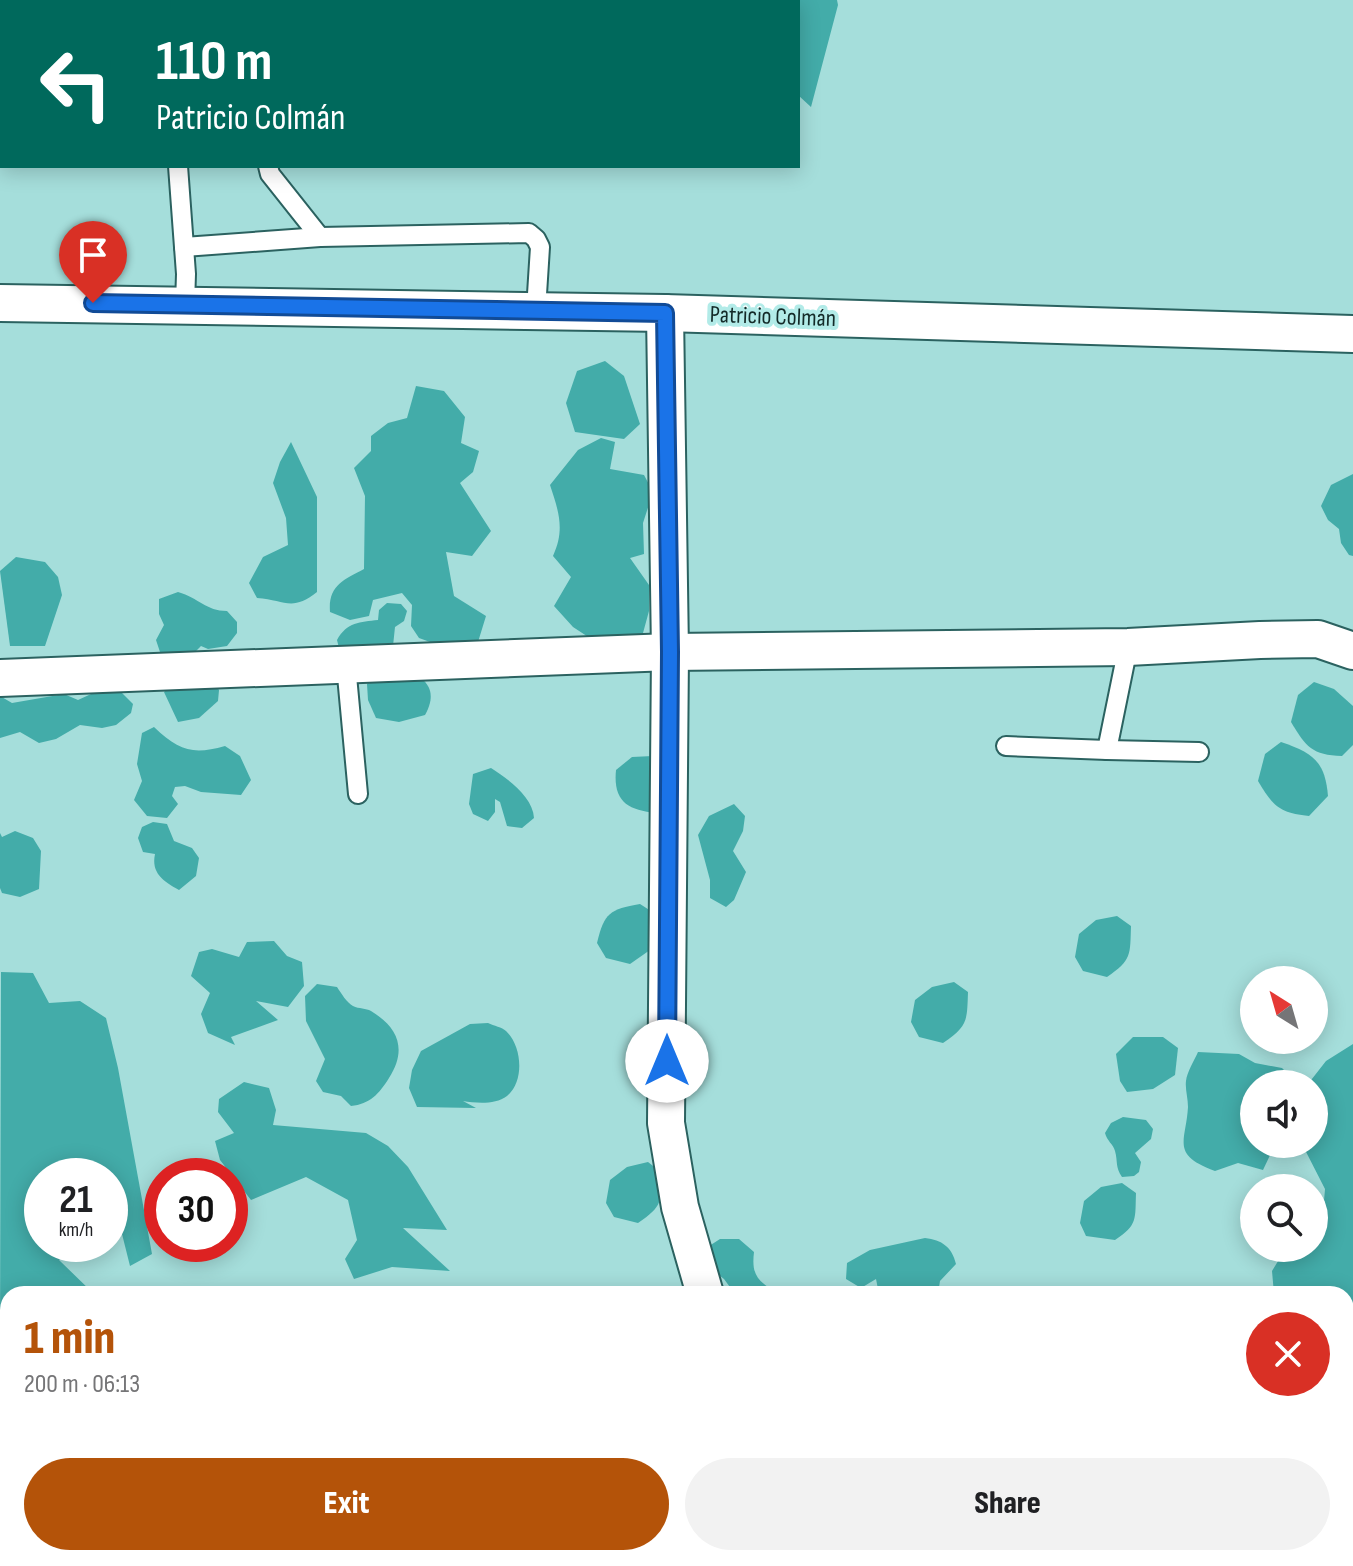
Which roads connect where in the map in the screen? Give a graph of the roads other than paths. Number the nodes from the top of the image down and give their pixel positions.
1 (178, 168) edge
2 (268, 168) edge
3 (320, 237) junction
4 (184, 247) junction
5 (0, 303) edge
6 (185, 304) junction
7 (536, 310) junction
8 (665, 313) junction
9 (1353, 334) edge
10 (1128, 647) junction
11 (1353, 651) edge
12 (670, 652) junction
13 (346, 665) junction
14 (0, 678) edge
15 (1006, 746) dead end
16 (1107, 750) junction
17 (1199, 752) dead end
18 (358, 794) dead end
19 (703, 1286) edge

1 - 4 lane
2 - 3 lane
3 - 4 lane
3 - 7 lane
4 - 6 lane
5 - 6 street, Patricio Colmán
6 - 7 street, Patricio Colmán
7 - 8 street, Patricio Colmán
8 - 9 street, Patricio Colmán
8 - 12 street
10 - 11 street
10 - 12 street
10 - 16 lane
12 - 13 street
12 - 19 street
13 - 14 street
13 - 18 lane
15 - 16 lane
16 - 17 lane

